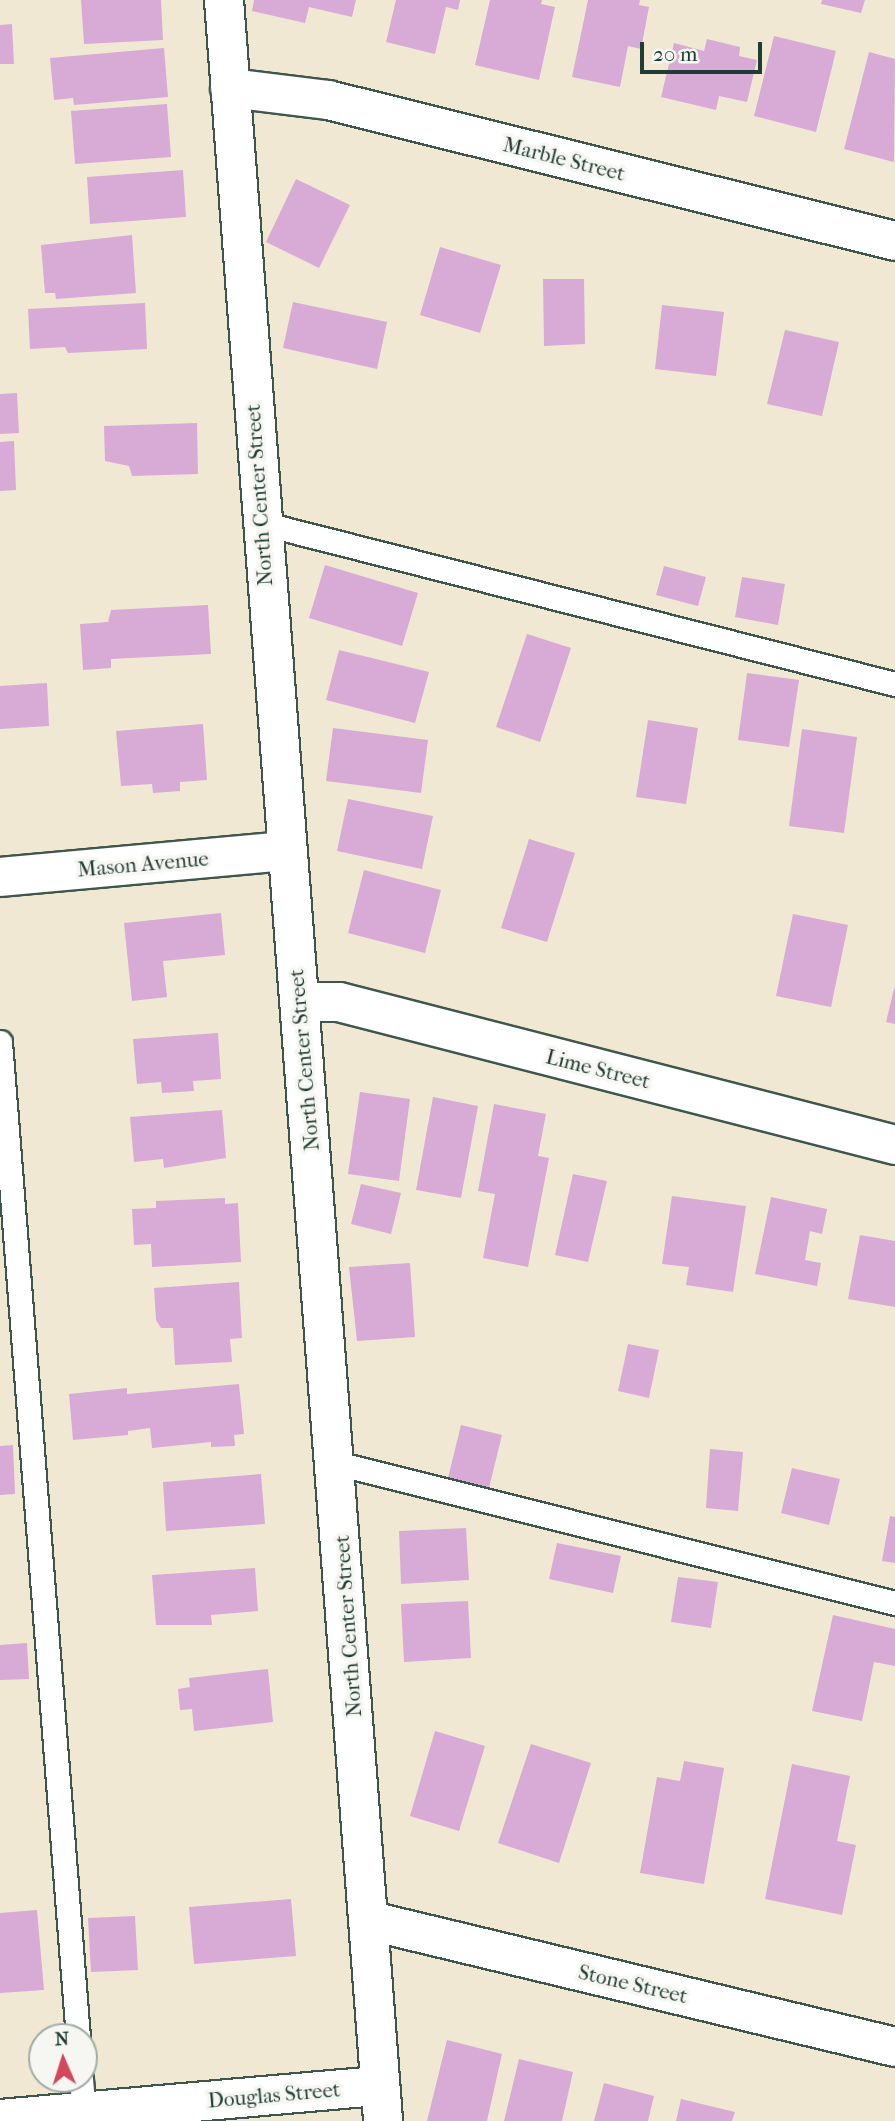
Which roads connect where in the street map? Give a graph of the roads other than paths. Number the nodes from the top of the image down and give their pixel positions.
1 (224, 0) edge
2 (230, 88) junction
3 (895, 241) edge
4 (261, 523) junction
5 (895, 684) edge
6 (286, 851) junction
7 (0, 877) edge
8 (300, 1002) junction
9 (0, 1042) edge
10 (895, 1145) edge
11 (336, 1464) junction
12 (895, 1603) edge
13 (371, 1921) junction
14 (77, 2023) edge
15 (895, 2047) edge
16 (82, 2095) edge
17 (381, 2104) edge
18 (0, 2119) edge

1 - 2 street, North Center Street
2 - 3 street, Marble Street
2 - 4 street, North Center Street
4 - 5 lane
4 - 6 street, North Center Street
6 - 7 street, Mason Avenue
6 - 8 street, North Center Street
8 - 10 street, Lime Street
8 - 11 street, North Center Street
9 - 14 lane
11 - 12 lane
11 - 13 street, North Center Street
13 - 15 street, Stone Street
13 - 17 street, North Center Street
16 - 17 street, Douglas Street
16 - 18 street, Douglas Street

